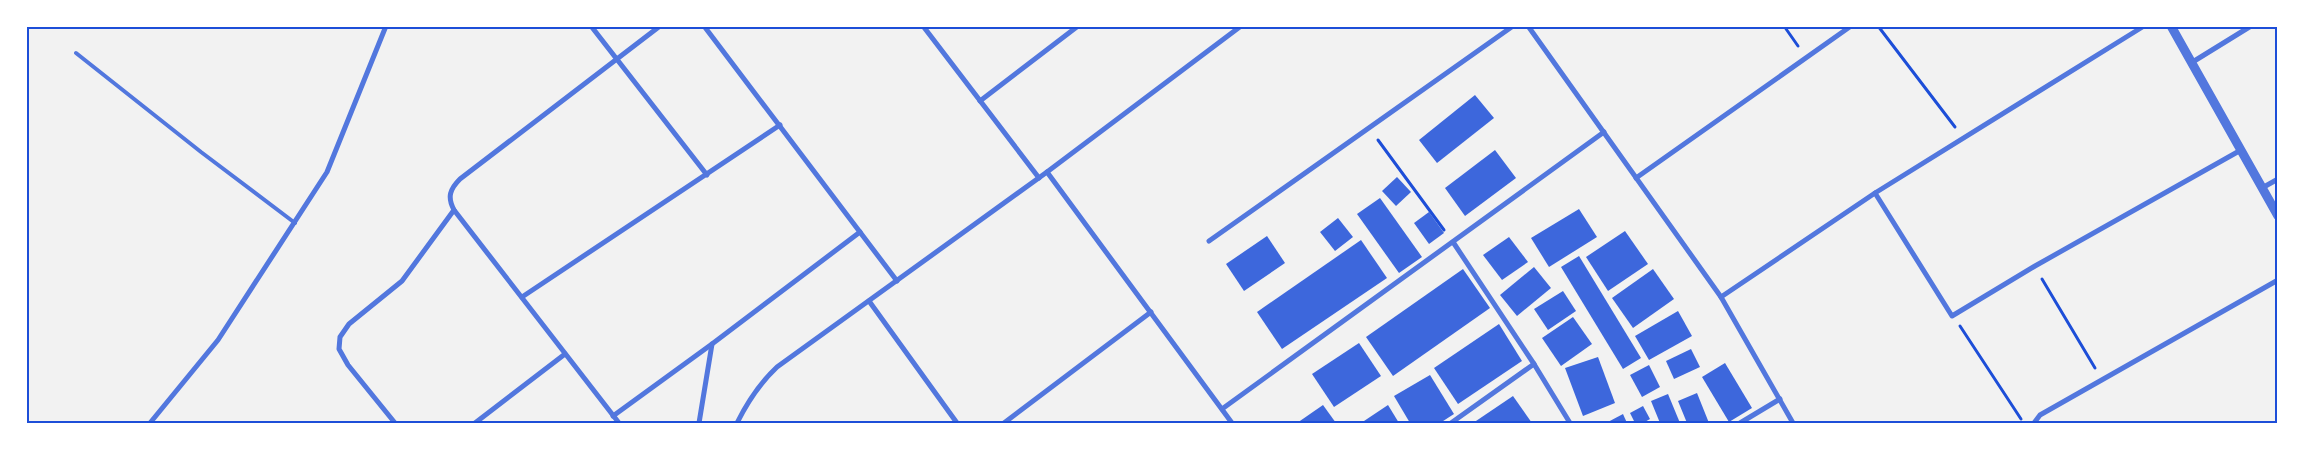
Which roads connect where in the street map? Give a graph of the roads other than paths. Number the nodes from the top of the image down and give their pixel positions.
1 (386, 26) edge
2 (591, 26) edge
3 (660, 26) edge
4 (704, 26) edge
5 (923, 26) edge
6 (1078, 26) edge
7 (1241, 26) edge
8 (1513, 26) edge
9 (1528, 26) edge
10 (1851, 26) edge
11 (2144, 26) edge
12 (2171, 26) edge
13 (2251, 26) edge
14 (76, 52) dead end
15 (617, 59) junction
16 (2191, 63) junction
17 (980, 101) junction
18 (780, 125) junction
19 (1604, 132) junction
20 (2241, 150) junction
21 (1047, 172) junction
22 (707, 175) junction
23 (1038, 178) junction
24 (1636, 178) junction
25 (2278, 180) edge
26 (2262, 188) junction
27 (1875, 192) junction
28 (454, 210) junction
29 (2278, 216) edge
30 (295, 222) junction
31 (860, 232) junction
32 (1209, 241) dead end
33 (1453, 242) junction
34 (2278, 280) edge
35 (897, 281) junction
36 (1721, 296) junction
37 (522, 297) junction
38 (868, 302) junction
39 (1151, 312) junction
40 (712, 344) junction
41 (565, 354) junction
42 (1534, 364) junction
43 (1780, 399) junction
44 (1222, 409) junction
45 (613, 416) junction
46 (150, 423) edge
47 (395, 423) edge
48 (476, 423) edge
49 (619, 423) edge
50 (699, 423) edge
51 (737, 423) edge
52 (957, 423) edge
53 (1004, 423) edge
54 (1232, 423) edge
55 (1451, 423) edge
56 (1570, 423) edge
57 (1740, 423) edge
58 (1793, 423) edge
59 (2034, 423) edge

1 - 30 street
2 - 15 street
3 - 15 street
4 - 18 street
5 - 17 street
6 - 17 street
7 - 21 street
8 - 32 street
9 - 19 street
10 - 24 street
11 - 27 street
12 - 16 street
13 - 16 street
14 - 30 lane
15 - 22 street
15 - 28 street
16 - 20 street
17 - 23 street
18 - 22 street
18 - 31 street
19 - 24 street
19 - 33 street
20 - 26 street
20 - 27 street
21 - 23 street
21 - 39 street
22 - 37 street
23 - 35 street
24 - 36 street
25 - 26 street
26 - 29 street
27 - 36 street
28 - 37 street
28 - 47 street
30 - 46 street
31 - 35 street
31 - 40 street
33 - 42 street
33 - 44 street
34 - 59 street
35 - 38 street
36 - 43 street
37 - 41 street
38 - 51 street
38 - 52 street
39 - 44 street
39 - 53 street
40 - 45 street
40 - 50 street
41 - 45 street
41 - 48 street
42 - 55 street
42 - 56 street
43 - 57 street
43 - 58 street
44 - 54 street
45 - 49 street

